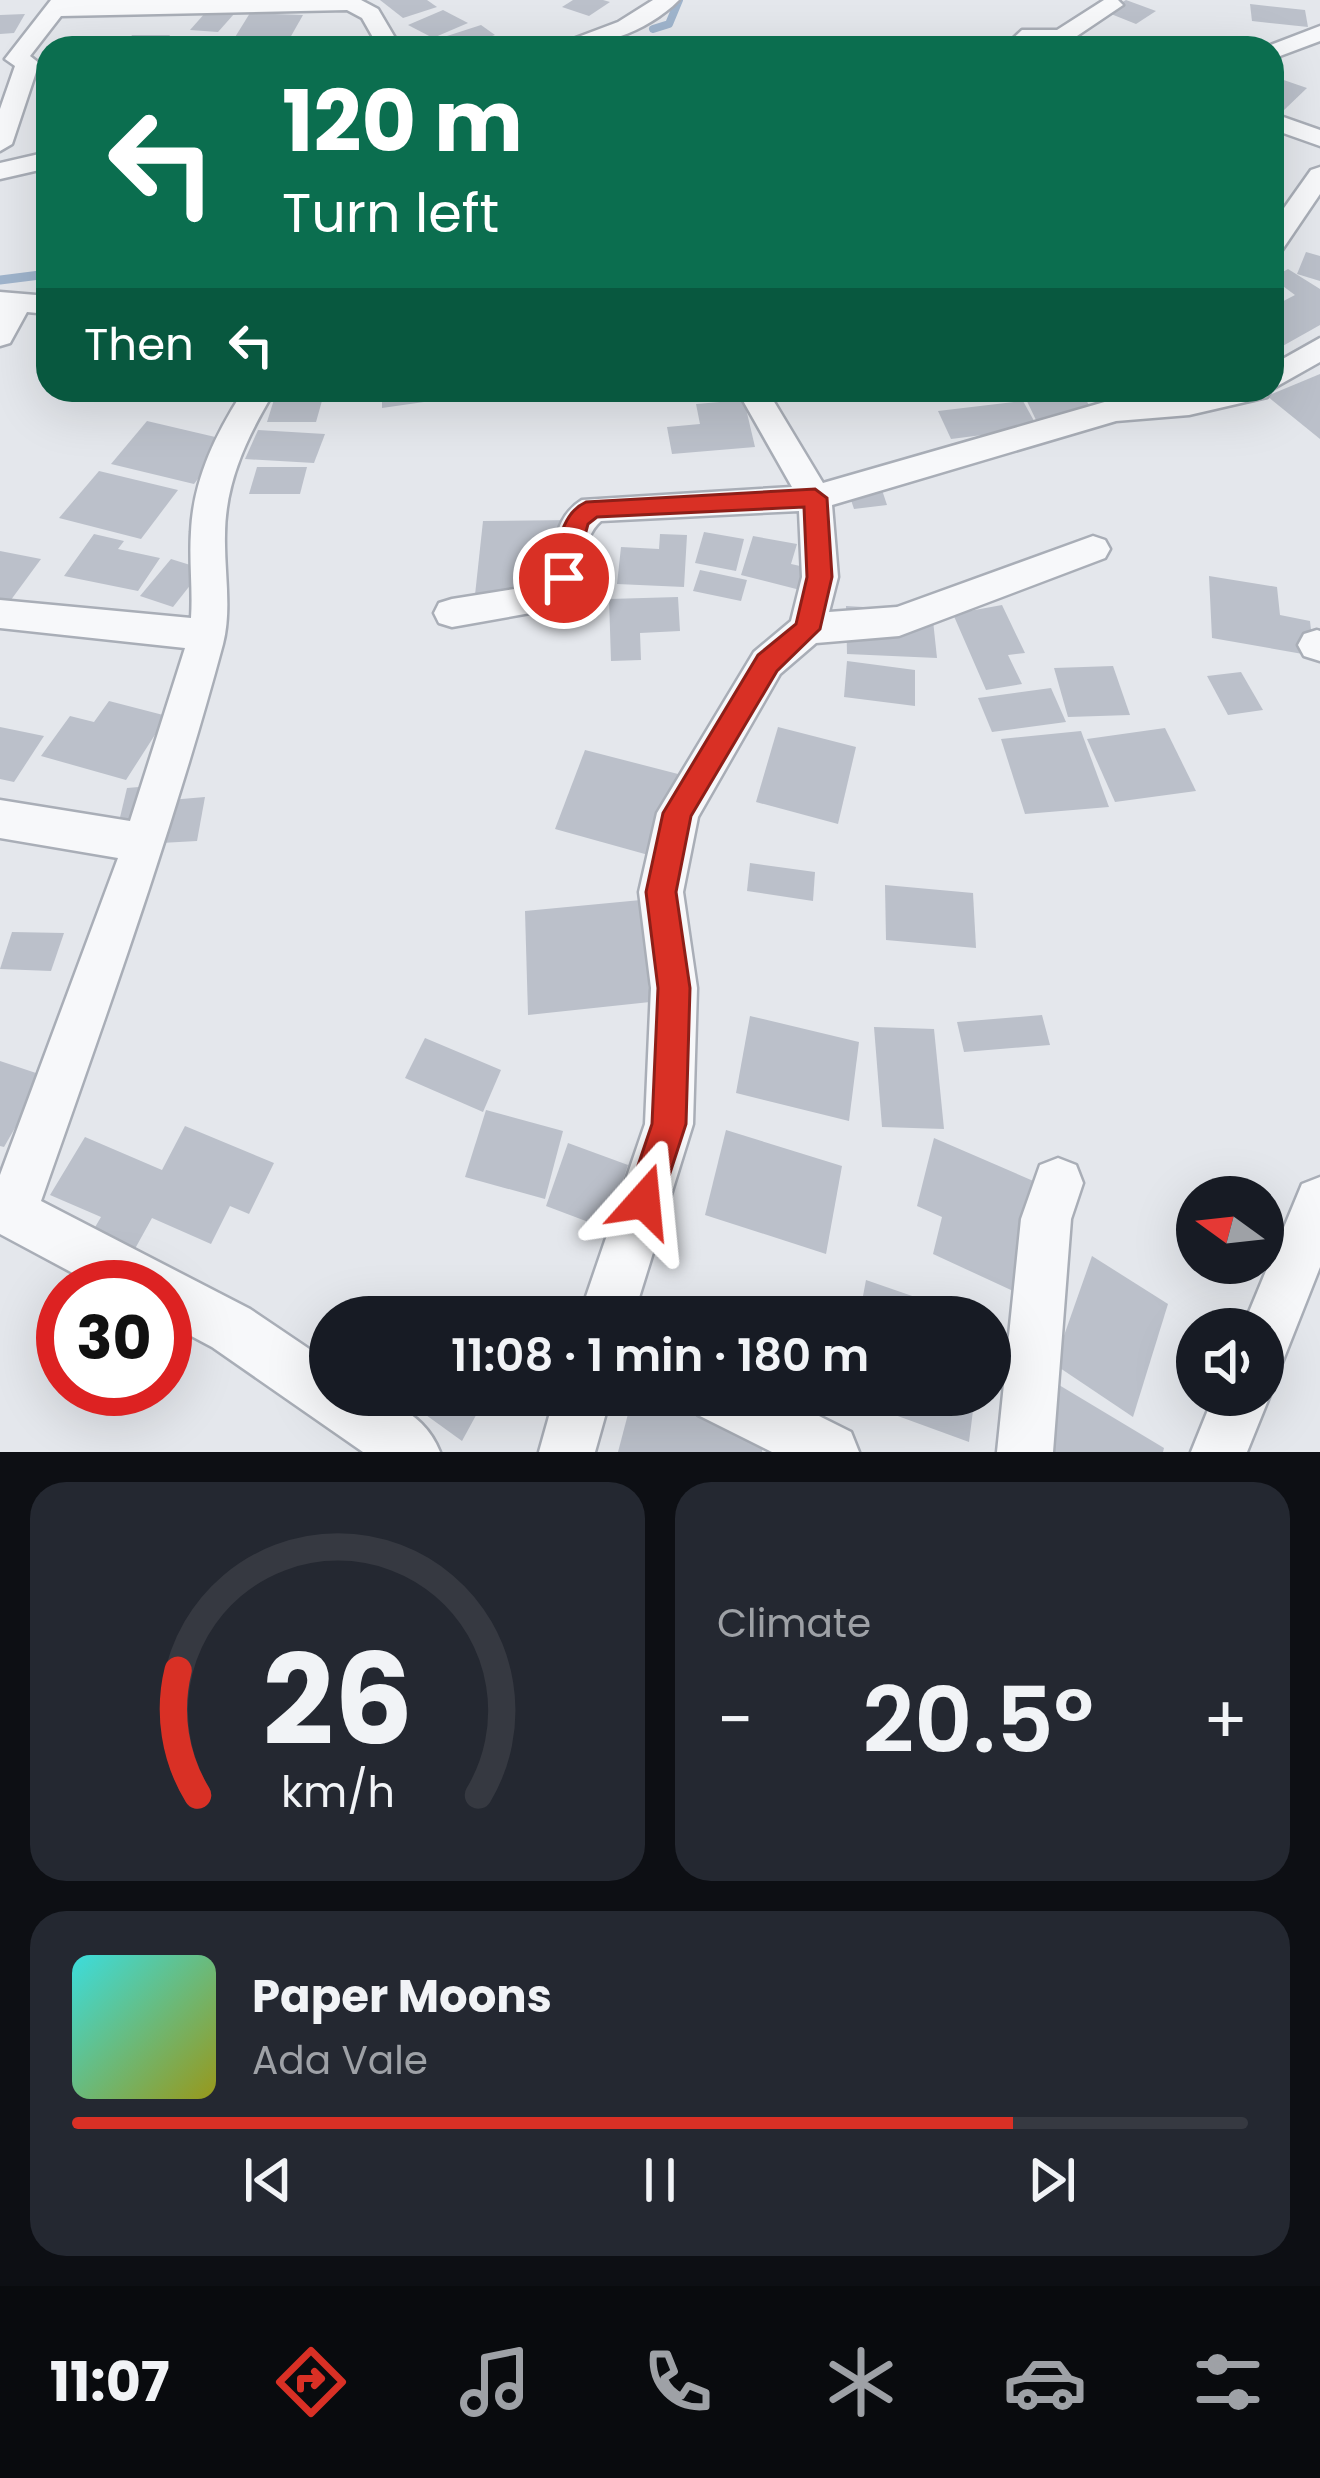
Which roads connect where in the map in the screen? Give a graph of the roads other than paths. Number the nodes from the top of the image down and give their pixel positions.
1 (615, 0) edge
2 (668, 0) edge
3 (57, 5) edge
4 (1112, 5) dead end
5 (637, 27) junction
6 (1320, 33) edge
7 (383, 36) edge
8 (604, 36) edge
9 (1062, 36) edge
10 (1284, 47) edge
11 (8, 59) edge
12 (1284, 125) edge
13 (1320, 139) edge
14 (0, 144) edge
15 (36, 162) edge
16 (0, 170) edge
17 (1320, 175) edge
18 (1284, 207) edge
19 (22, 303) edge
20 (0, 336) edge
21 (1320, 347) edge
22 (1284, 371) edge
23 (252, 402) edge
24 (759, 402) edge
25 (1120, 402) edge
26 (1158, 402) edge
27 (1199, 402) edge
28 (815, 498) junction
29 (1093, 549) dead end
30 (452, 613) dead end
31 (0, 614) edge
32 (807, 629) junction
33 (207, 635) junction
34 (0, 819) edge
35 (145, 843) junction
36 (1058, 1183) dead end
37 (1320, 1202) edge
38 (6, 1210) edge
39 (101, 1260) edge
40 (613, 1296) edge
41 (192, 1308) edge
42 (1277, 1308) edge
43 (577, 1416) edge
44 (760, 1416) edge
45 (1234, 1416) edge
46 (412, 1452) edge
47 (567, 1452) edge
48 (831, 1452) edge
49 (1025, 1452) edge
50 (1220, 1452) edge

1 - 5 street
2 - 5 street
3 - 7 street
3 - 11 street
4 - 9 street
5 - 8 street
6 - 10 street
11 - 14 street
12 - 13 street
15 - 16 street
17 - 18 street
19 - 20 street
21 - 22 street
23 - 33 street
24 - 28 street
25 - 28 street
26 - 27 street
28 - 30 street
28 - 32 street
29 - 32 street
31 - 33 street
32 - 40 street
33 - 35 street
34 - 35 street
35 - 38 street
36 - 49 street
37 - 42 street
38 - 39 street
41 - 46 street
43 - 47 street
44 - 48 street
45 - 50 street

